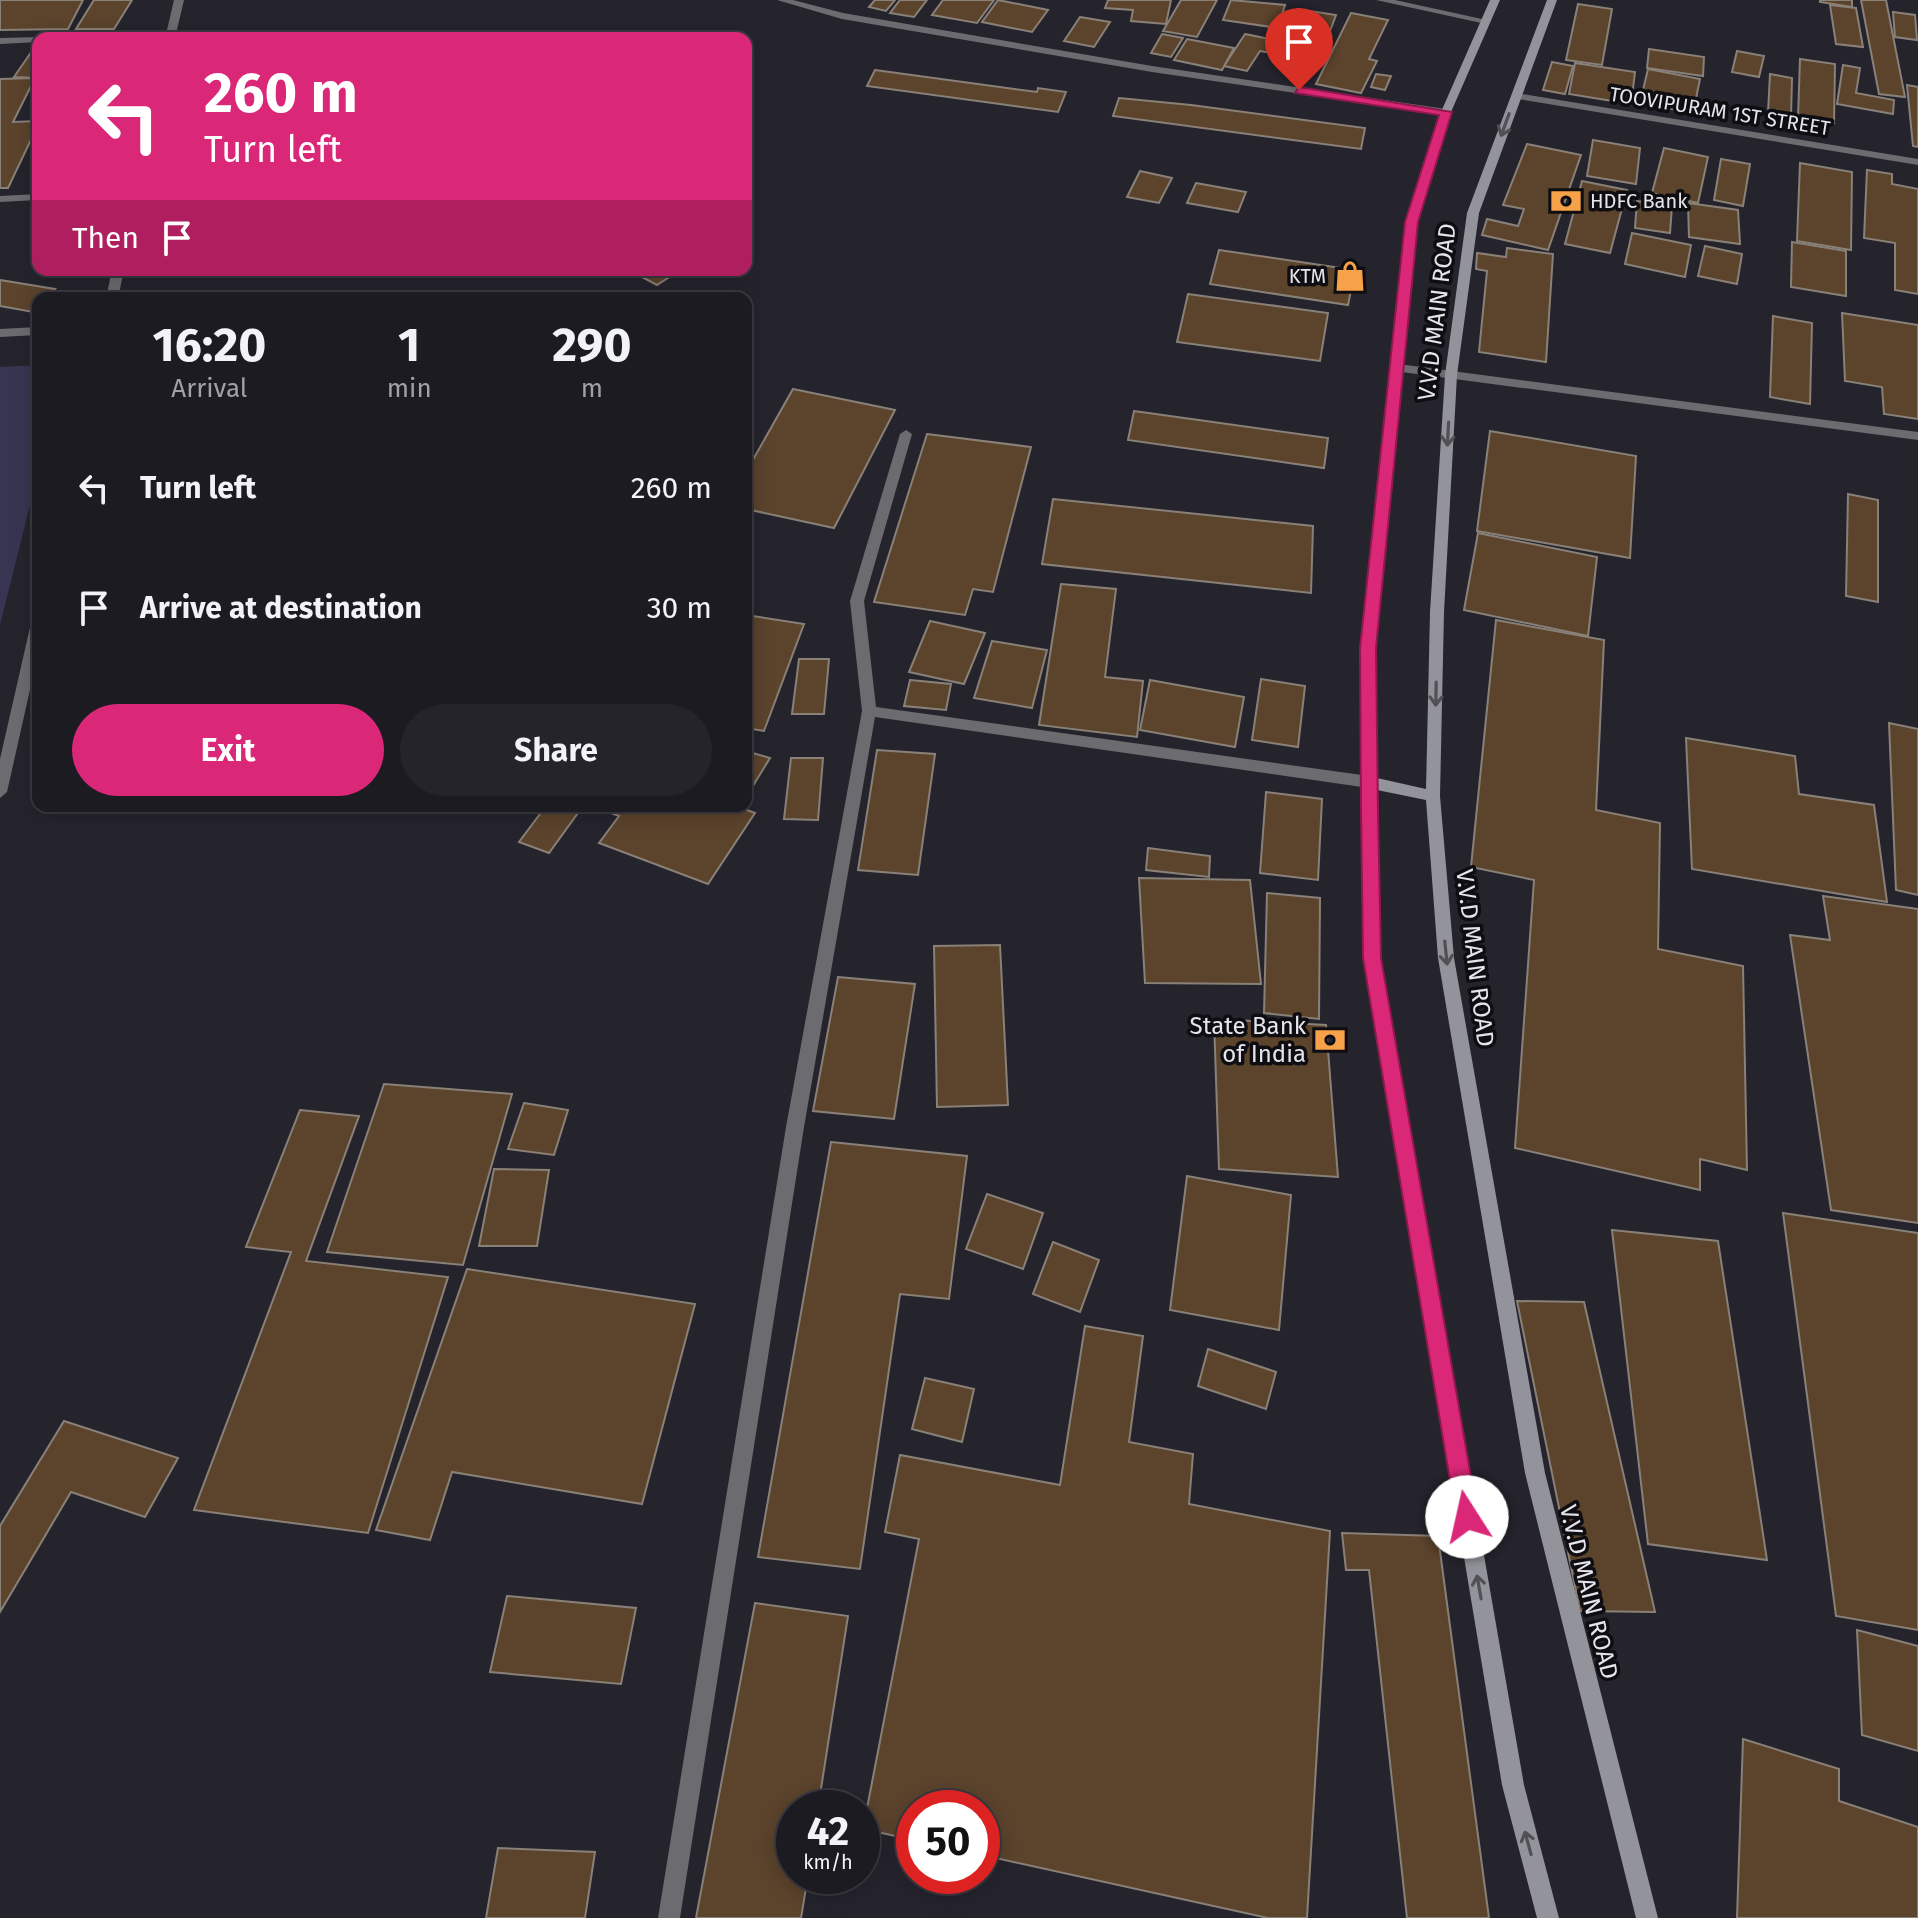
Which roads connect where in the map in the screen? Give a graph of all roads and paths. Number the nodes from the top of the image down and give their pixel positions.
1 (179, 0) edge
2 (782, 0) edge
3 (1381, 0) edge
4 (1495, 0) edge
5 (1552, 0) edge
6 (1486, 21) junction
7 (172, 32) edge
8 (32, 39) edge
9 (0, 41) edge
10 (1516, 96) junction
11 (1446, 112) junction
12 (1918, 162) edge
13 (32, 197) edge
14 (0, 199) edge
15 (32, 331) edge
16 (0, 333) edge
17 (1398, 368) junction
18 (1451, 375) junction
19 (906, 434) dead end
20 (1918, 436) edge
21 (32, 650) edge
22 (869, 711) junction
23 (1369, 782) junction
24 (0, 792) edge
25 (1433, 796) junction
26 (669, 1918) edge
27 (1548, 1918) edge
28 (1647, 1918) edge

1 - 7 street
2 - 11 street
3 - 6 street
4 - 6 main road, V.V.D MAIN ROAD
5 - 10 main road, V.V.D MAIN ROAD
6 - 11 main road, V.V.D MAIN ROAD
8 - 9 street
10 - 12 street, TOOVIPURAM 1ST STREET
10 -> 18 main road, V.V.D MAIN ROAD
11 - 17 main road, V.V.D MAIN ROAD
13 - 14 street
15 - 16 street
17 - 18 street
17 - 23 main road, V.V.D MAIN ROAD
18 - 20 street
18 -> 25 main road, V.V.D MAIN ROAD
19 - 22 street
21 - 24 street
22 - 23 street
22 - 26 street
23 - 25 main road
27 -> 23 main road, V.V.D MAIN ROAD
25 -> 28 main road, V.V.D MAIN ROAD

